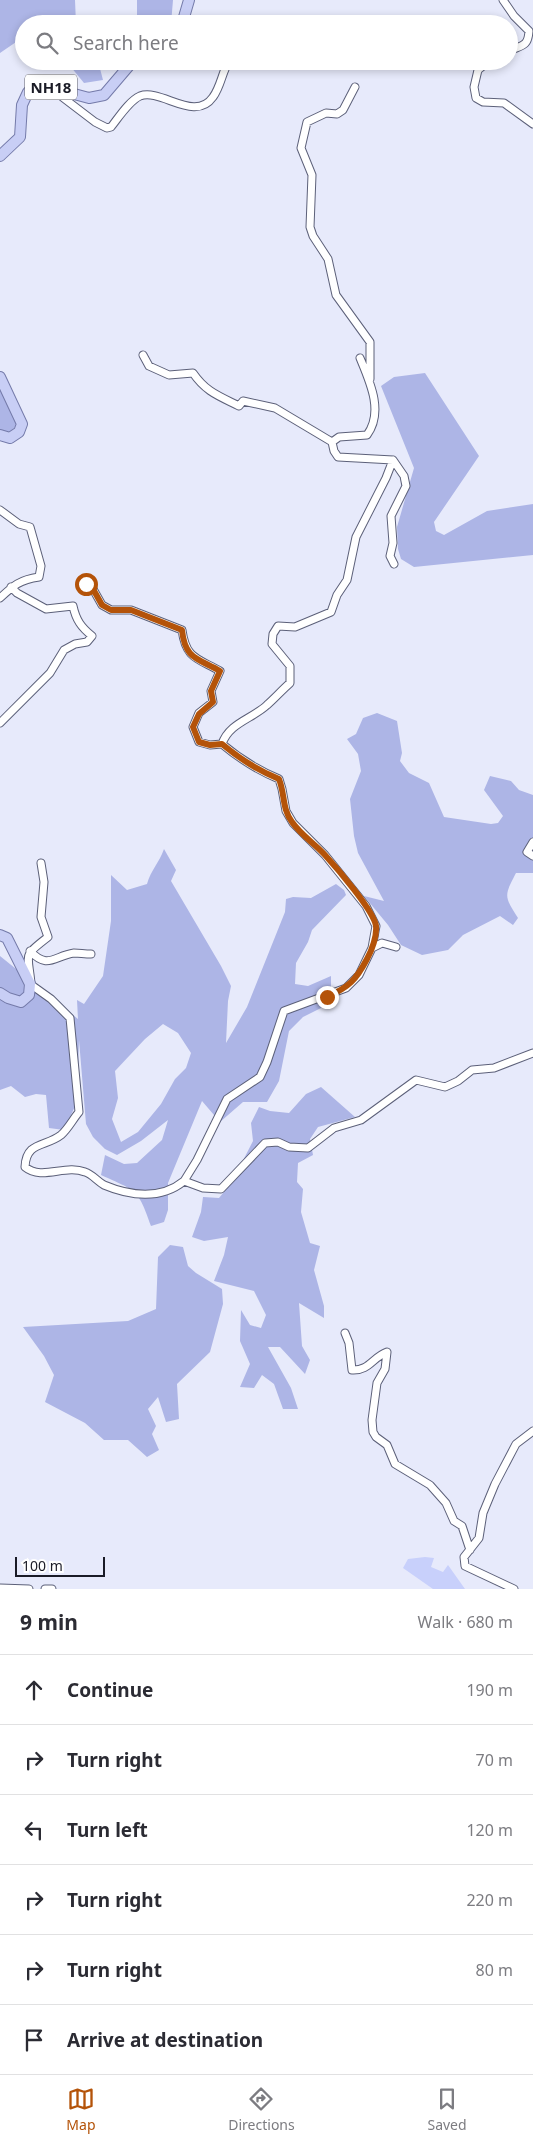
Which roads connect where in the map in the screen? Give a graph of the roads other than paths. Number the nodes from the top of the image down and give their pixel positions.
1 (189, 0) edge
2 (503, 0) edge
3 (185, 15) edge
4 (513, 15) edge
5 (518, 20) edge
6 (518, 48) edge
7 (125, 70) edge
8 (224, 70) edge
9 (478, 70) edge
10 (48, 87) junction
11 (356, 87) dead end
12 (533, 124) edge
13 (0, 156) edge
14 (142, 355) dead end
15 (360, 358) dead end
16 (0, 376) edge
17 (370, 385) junction
18 (0, 435) edge
19 (332, 442) junction
20 (393, 460) junction
21 (0, 510) edge
22 (394, 564) dead end
23 (86, 584) dead end
24 (11, 587) junction
25 (0, 598) edge
26 (0, 724) edge
27 (222, 744) junction
28 (533, 842) edge
29 (533, 856) edge
30 (41, 863) dead end
31 (0, 935) edge
32 (396, 947) dead end
33 (372, 948) junction
34 (30, 951) junction
35 (91, 954) dead end
36 (31, 985) junction
37 (0, 993) edge
38 (533, 1053) edge
39 (184, 1181) junction
40 (345, 1333) dead end
41 (533, 1431) edge
42 (470, 1550) junction
43 (0, 1588) edge
44 (30, 1589) edge
45 (45, 1589) edge
46 (52, 1589) edge
47 (514, 1589) edge

1 - 3 main road
2 - 4 street
5 - 6 street
7 - 10 main road, NH18
8 - 10 street
9 - 12 street
10 - 13 main road, NH18
11 - 17 street
14 - 19 street
15 - 17 street
16 - 18 main road
17 - 19 street
19 - 20 street
20 - 22 street
20 - 27 street
21 - 24 street
23 - 27 street
24 - 25 street
24 - 26 street
27 - 33 street
28 - 29 street
30 - 34 street
31 - 36 main road
32 - 33 street
33 - 39 street
34 - 35 street
34 - 36 street
36 - 37 main road
36 - 39 street
38 - 39 street
40 - 42 street
41 - 42 street
42 - 47 street
43 - 44 street
45 - 46 street

